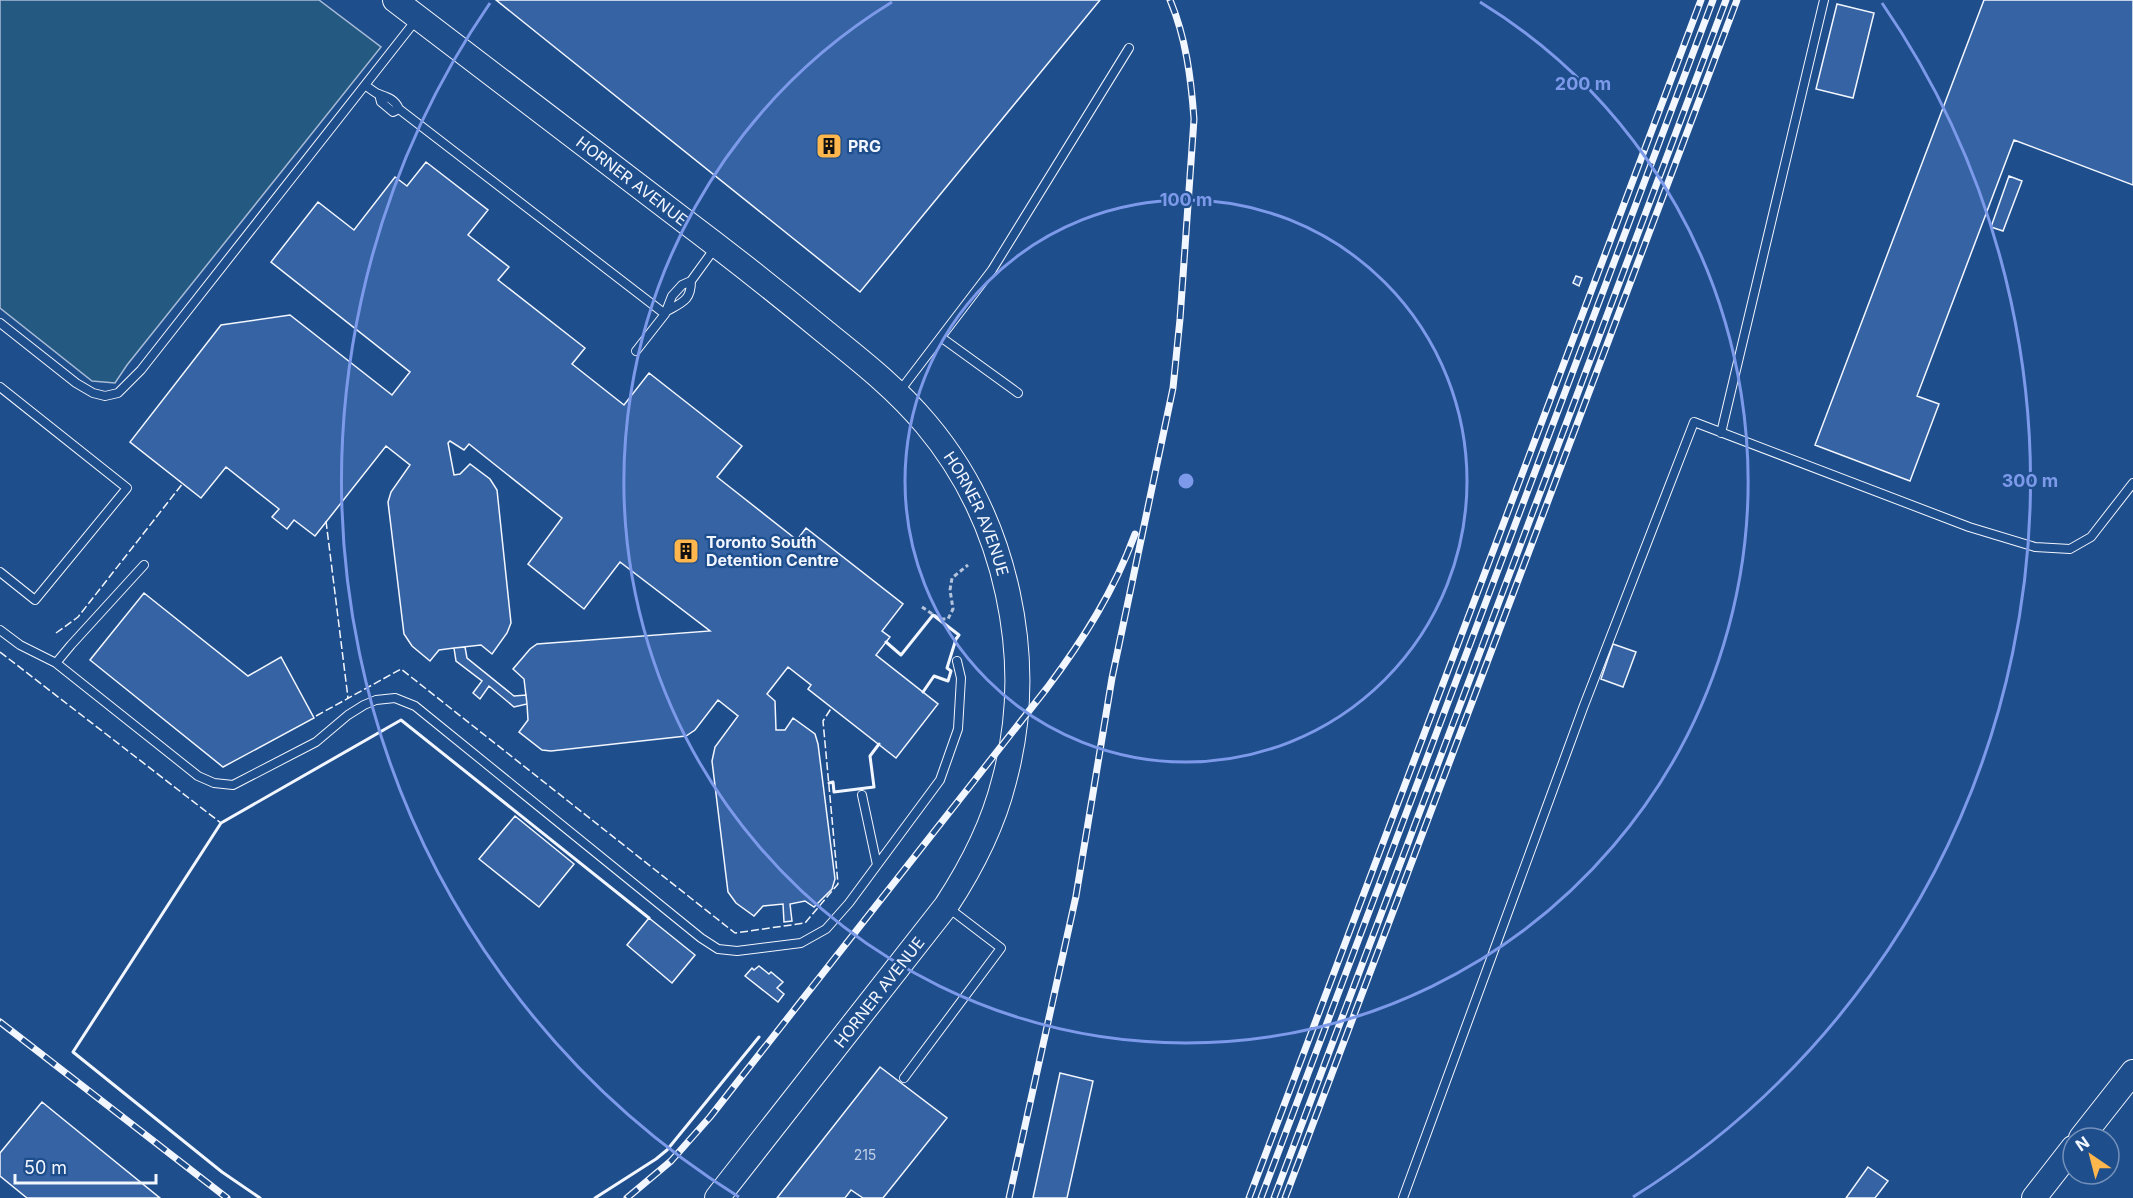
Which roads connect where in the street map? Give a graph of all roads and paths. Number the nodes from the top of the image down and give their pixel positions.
1 (395, 0) edge
2 (1824, 0) edge
3 (418, 17) junction
4 (1129, 48) dead end
5 (365, 85) junction
6 (717, 245) junction
7 (666, 313) junction
8 (0, 323) edge
9 (942, 338) junction
10 (636, 351) dead end
11 (0, 387) edge
12 (898, 393) junction
13 (1018, 393) dead end
14 (1721, 433) junction
15 (2133, 483) edge
16 (144, 565) dead end
17 (968, 565) dead end
18 (0, 572) edge
19 (922, 607) dead end
20 (0, 630) edge
21 (957, 661) dead end
22 (56, 663) junction
23 (862, 795) dead end
24 (877, 865) junction
25 (946, 906) junction
26 (2133, 1072) edge
27 (904, 1078) dead end
28 (2090, 1126) edge
29 (2061, 1163) edge
30 (717, 1198) edge
31 (1403, 1198) edge
32 (2034, 1198) edge

1 - 3 main road, HORNER AVENUE
2 - 14 lane
3 - 5 lane
3 - 6 main road, HORNER AVENUE
4 - 9 lane
5 - 7 lane
5 - 8 lane
6 - 7 lane
6 - 12 main road, HORNER AVENUE
7 - 10 lane
9 - 12 lane
9 - 13 lane
11 - 18 lane
12 - 25 main road, HORNER AVENUE
14 - 15 lane
14 - 31 lane
16 - 22 lane
17 - 19 path
20 - 22 lane
21 - 24 lane
22 - 24 lane
23 - 24 lane
25 - 27 lane
25 - 30 main road, HORNER AVENUE
26 - 28 main road
29 - 32 main road

